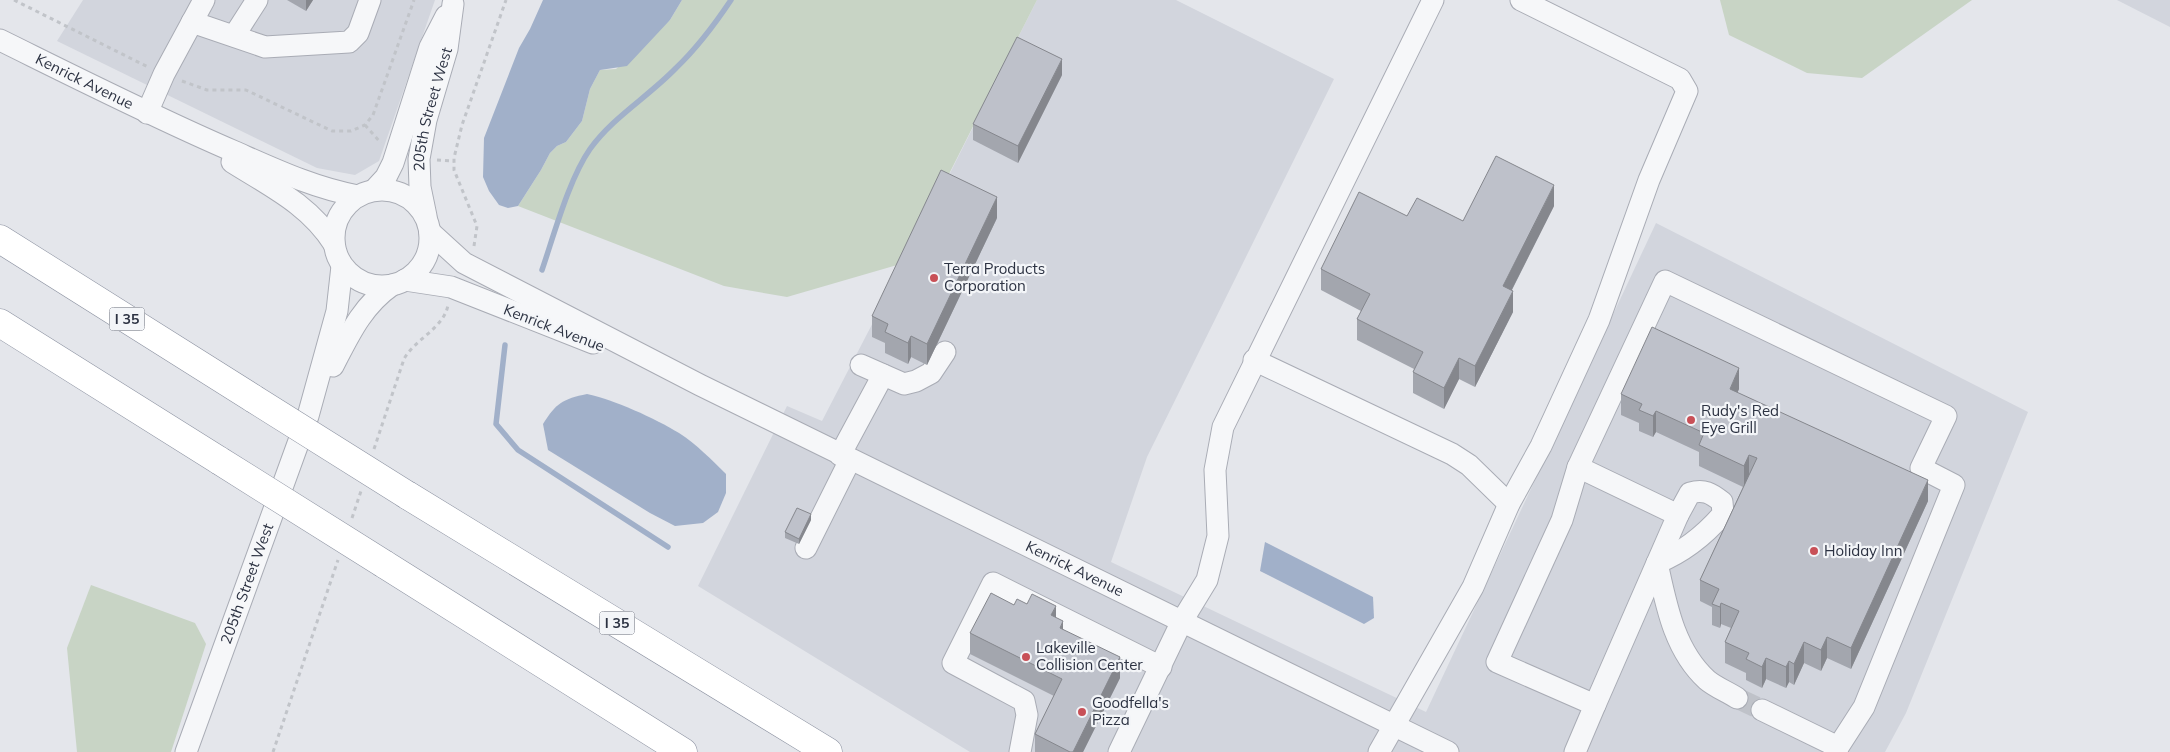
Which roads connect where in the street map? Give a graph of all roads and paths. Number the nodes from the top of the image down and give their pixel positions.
1 (14, 0) edge
2 (204, 0) edge
3 (257, 0) edge
4 (370, 0) edge
5 (414, 0) edge
6 (506, 0) edge
7 (1433, 0) edge
8 (1521, 0) edge
9 (453, 2) edge
10 (192, 22) junction
11 (234, 36) junction
12 (0, 40) edge
13 (164, 74) junction
14 (147, 113) junction
15 (168, 123) junction
16 (366, 193) junction
17 (428, 224) junction
18 (0, 239) edge
19 (334, 244) junction
20 (464, 263) junction
21 (342, 266) junction
22 (399, 283) junction
23 (451, 287) junction
24 (0, 323) edge
25 (945, 352) dead end
26 (1254, 360) junction
27 (861, 365) dead end
28 (883, 375) junction
29 (700, 385) junction
30 (308, 416) junction
31 (374, 451) dead end
32 (845, 457) junction
33 (1578, 467) junction
34 (362, 488) dead end
35 (1509, 504) junction
36 (1678, 515) junction
37 (350, 525) dead end
38 (806, 548) dead end
39 (341, 552) dead end
40 (1657, 563) junction
41 (1182, 622) junction
42 (1161, 667) junction
43 (1738, 698) tunnel mouth
44 (1595, 706) junction
45 (1762, 710) tunnel mouth
46 (1395, 726) junction
47 (1837, 749) edge
48 (186, 752) edge
49 (273, 752) edge
50 (683, 752) edge
51 (828, 752) edge
52 (1020, 752) edge
53 (1119, 752) edge
54 (1379, 752) edge
55 (1448, 752) edge
56 (1575, 752) edge

1 - 13 path
2 - 10 street
3 - 11 street
4 - 11 street
5 - 13 path
6 - 20 path
7 - 26 street
8 - 35 street
9 - 16 street, 205th Street West
9 - 17 street, 205th Street West
10 - 11 street
10 - 13 street
12 - 14 street, Kenrick Avenue
13 - 14 street
14 - 15 street, Kenrick Avenue
15 - 16 street, Kenrick Avenue
15 - 19 street, Kenrick Avenue
16 - 17 street
16 - 19 street
17 - 20 street, Kenrick Avenue
17 - 22 street
18 - 51 highway, I 35, bridge
19 - 21 street
20 - 29 street, Kenrick Avenue
21 - 22 street
21 - 30 street, 205th Street West
22 - 23 street, Kenrick Avenue
22 - 30 street, 205th Street West
23 - 29 street, Kenrick Avenue
23 - 31 path
24 - 50 highway, bridge
25 - 28 street
26 - 35 street
26 - 41 street
27 - 28 street
28 - 32 street
29 - 32 street, Kenrick Avenue
30 - 48 street, 205th Street West
32 - 38 street
32 - 41 street, Kenrick Avenue
33 - 36 street
33 - 44 street
33 - 47 street
34 - 37 path
35 - 46 street
36 - 40 street
36 - 40 street
39 - 49 path
40 - 43 street
40 - 44 street
41 - 42 street
41 - 46 street, Kenrick Avenue
42 - 52 street
42 - 53 street
44 - 56 street
45 - 47 street
46 - 54 street
46 - 55 street, Kenrick Avenue

